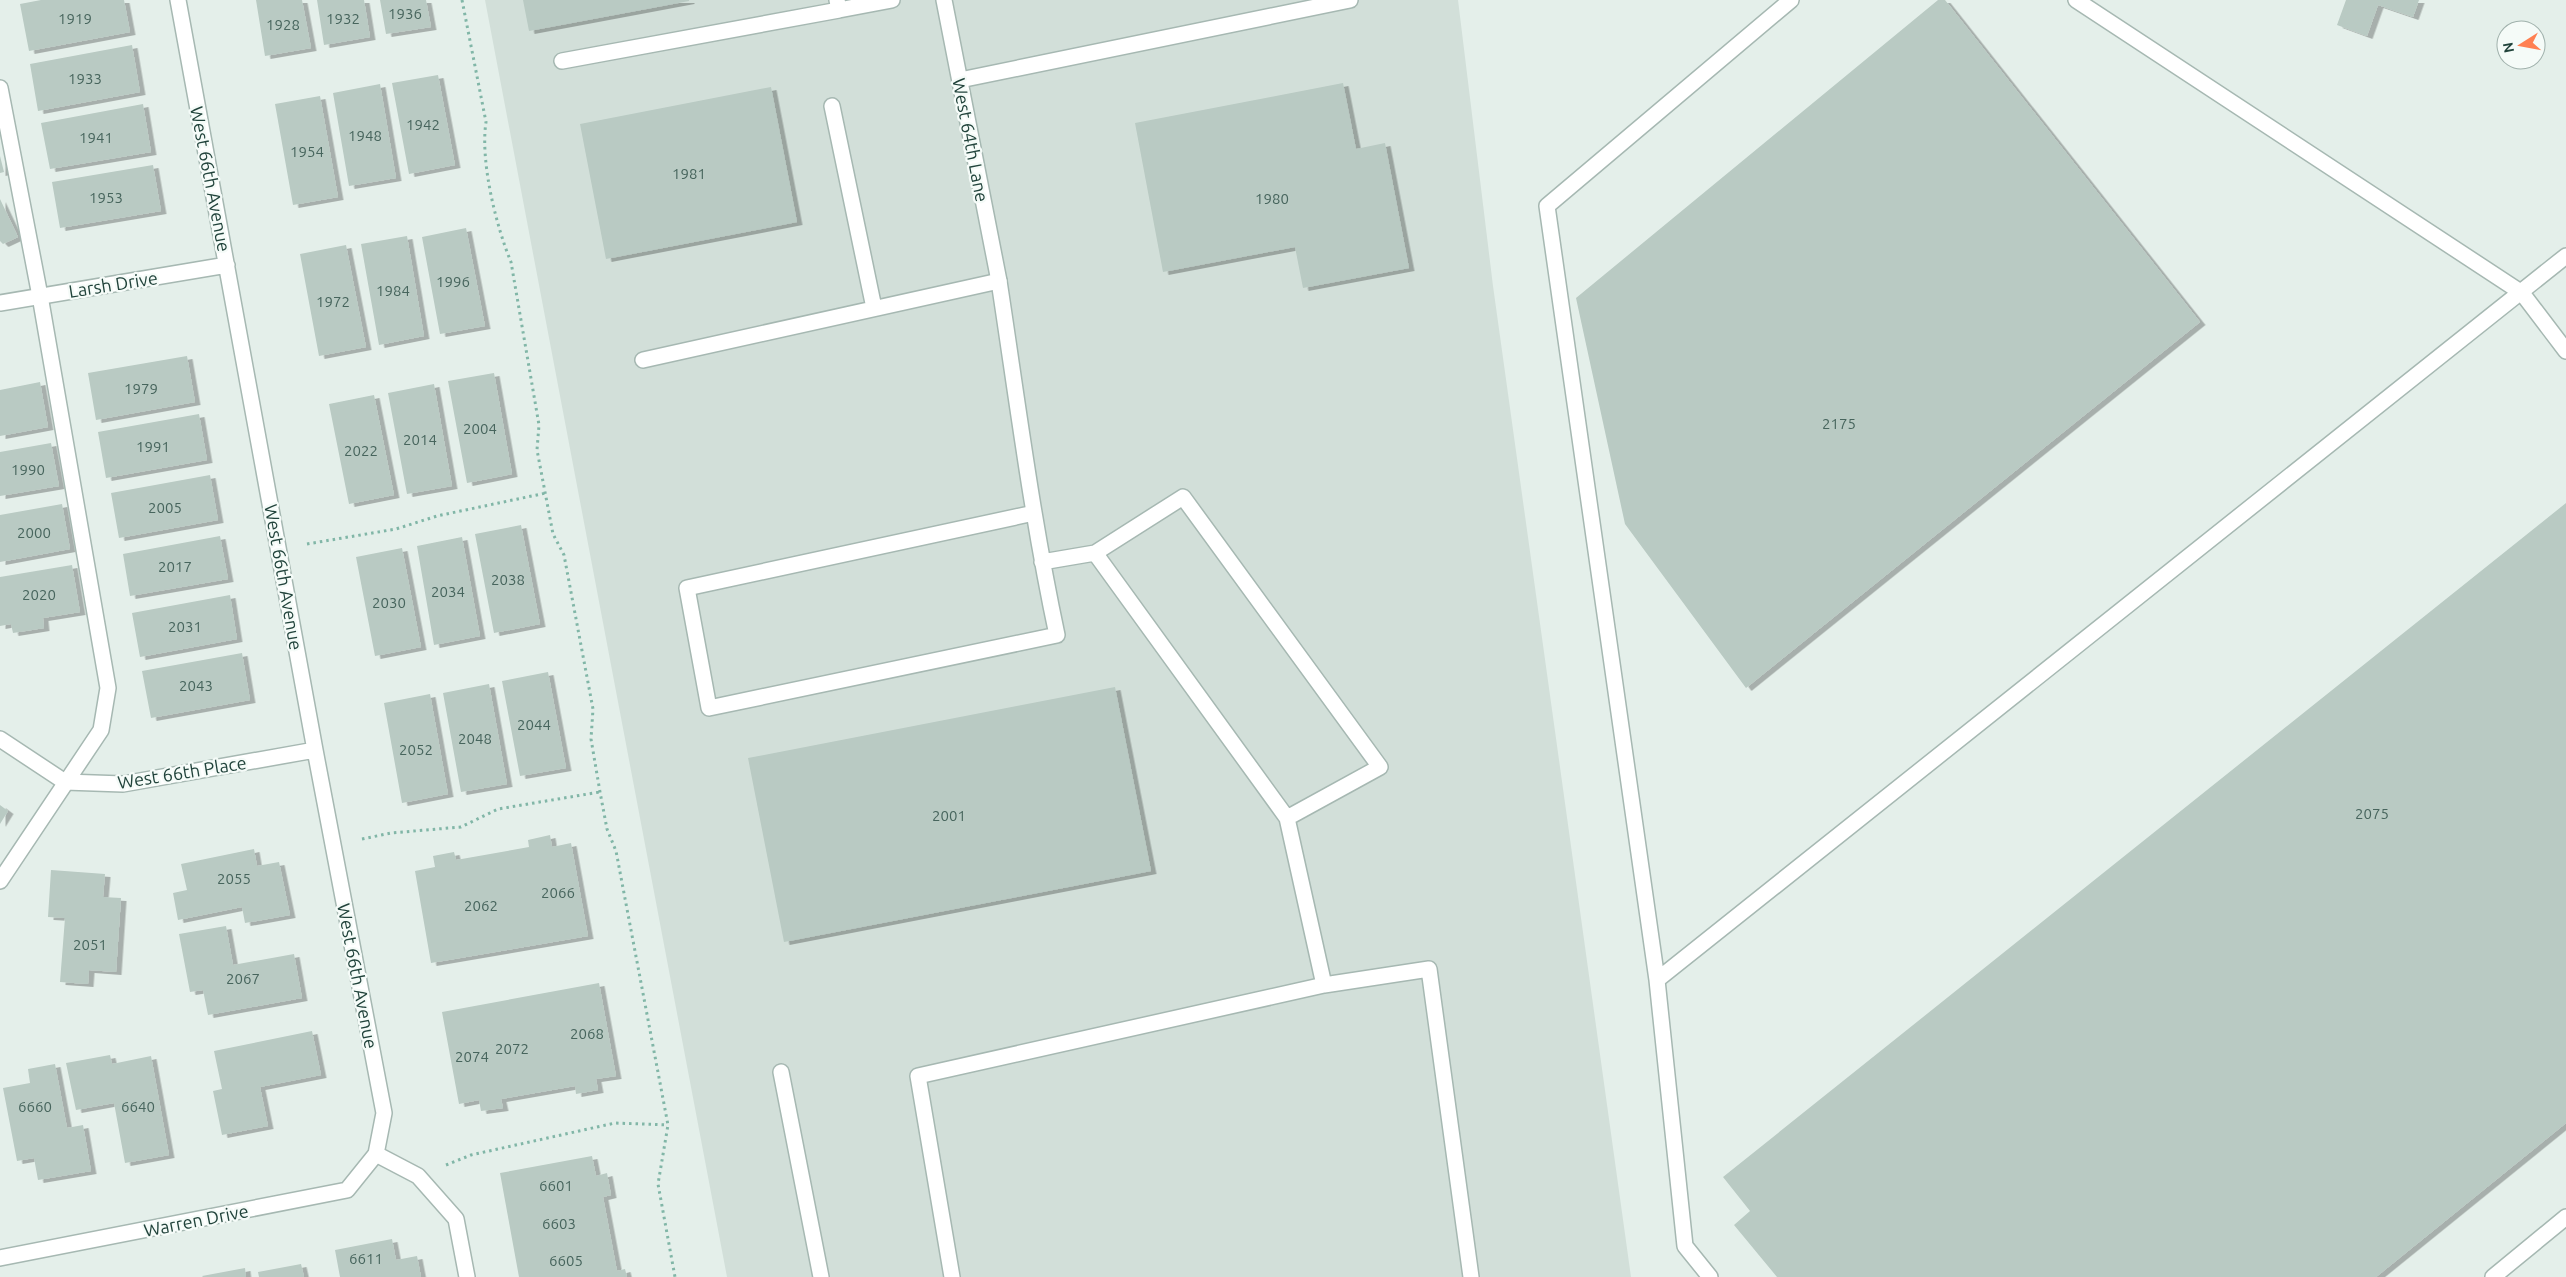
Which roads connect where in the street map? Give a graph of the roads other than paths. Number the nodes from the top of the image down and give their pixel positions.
1 (178, 0) edge
2 (892, 0) edge
3 (944, 0) edge
4 (1350, 0) edge
5 (1791, 0) edge
6 (2076, 0) edge
7 (838, 5) edge
8 (562, 61) dead end
9 (960, 80) junction
10 (0, 88) edge
11 (832, 106) dead end
12 (2566, 256) edge
13 (227, 265) junction
14 (2559, 268) edge
15 (999, 281) junction
16 (2522, 293) junction
17 (40, 296) junction
18 (0, 303) edge
19 (874, 308) junction
20 (2566, 351) edge
21 (643, 360) dead end
22 (1034, 513) junction
23 (1095, 553) junction
24 (1042, 562) junction
25 (0, 739) edge
26 (315, 750) junction
27 (65, 782) junction
28 (1287, 818) junction
29 (0, 881) edge
30 (1657, 980) junction
31 (1324, 986) junction
32 (781, 1072) dead end
33 (376, 1154) junction
34 (2566, 1217) edge
35 (0, 1258) edge
36 (467, 1277) edge
37 (821, 1277) edge
38 (952, 1277) edge
39 (1472, 1277) edge
40 (1710, 1277) edge
41 (2493, 1277) edge

1 - 13 street, West 66th Avenue
2 - 7 street
3 - 9 street, West 64th Lane
4 - 9 street
5 - 30 street
6 - 16 street
7 - 8 street
9 - 15 street, West 64th Lane
10 - 17 street
11 - 19 street
12 - 14 street
13 - 17 street, Larsh Drive
13 - 26 street, West 66th Avenue
14 - 16 street
15 - 19 street
15 - 22 street, West 64th Lane
16 - 20 street
16 - 30 street
17 - 18 street, Larsh Drive
17 - 27 street
19 - 21 street
22 - 24 street, West 64th Lane
22 - 24 street, West 64th Lane
23 - 24 street
23 - 28 street
23 - 28 street
25 - 27 street
26 - 27 street, West 66th Place
26 - 33 street, West 66th Avenue
27 - 29 street
28 - 31 street
30 - 40 street
31 - 38 street
31 - 39 street
32 - 37 street
33 - 35 street, Warren Drive
33 - 36 street
34 - 41 street

